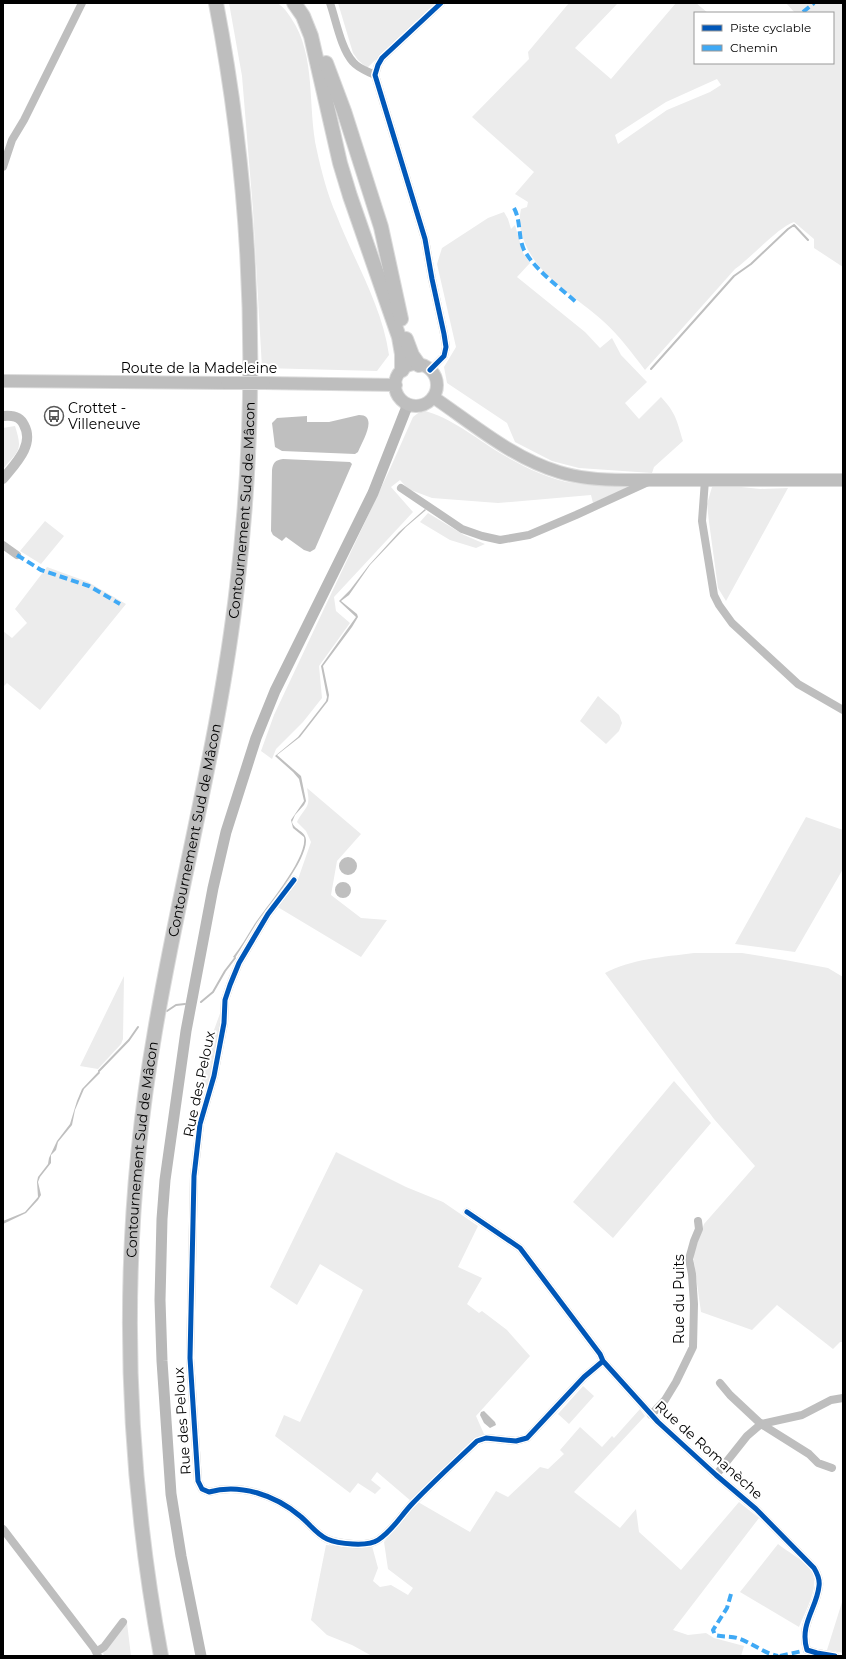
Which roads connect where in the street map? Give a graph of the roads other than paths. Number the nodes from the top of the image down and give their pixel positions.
1 (82, 3) edge
2 (207, 3) edge
3 (216, 3) edge
4 (294, 3) edge
5 (308, 3) edge
6 (330, 3) edge
7 (441, 3) edge
8 (375, 75) junction
9 (3, 167) edge
10 (425, 367) junction
11 (402, 370) junction
12 (3, 381) edge
13 (396, 385) junction
14 (433, 397) junction
15 (408, 404) junction
16 (7, 416) edge
17 (3, 480) edge
18 (705, 480) junction
19 (843, 480) edge
20 (650, 481) junction
21 (401, 488) dead end
22 (3, 545) edge
23 (17, 555) dead end
24 (843, 710) edge
25 (294, 880) dead end
26 (467, 1212) dead end
27 (698, 1221) dead end
28 (603, 1361) junction
29 (720, 1383) dead end
30 (843, 1398) edge
31 (651, 1414) junction
32 (761, 1424) junction
33 (832, 1468) dead end
34 (716, 1475) junction
35 (3, 1529) edge
36 (123, 1622) dead end
37 (97, 1654) edge
38 (152, 1656) edge
39 (161, 1656) edge
40 (201, 1656) edge
41 (835, 1656) edge

1 - 9 street
2 - 38 highway, Contournement Sud de Mâcon
3 - 39 highway, Contournement Sud de Mâcon
4 - 11 highway
5 - 10 highway
6 - 8 street
7 - 8 street
8 - 10 street
10 - 11 main road
10 - 14 main road
11 - 13 main road
12 - 13 main road, Route de la Madeleine, bridge
13 - 15 main road
14 - 15 main road
14 - 20 main road
15 - 40 main road
16 - 17 street
18 - 19 main road
18 - 20 main road
18 - 24 street
20 - 21 street
22 - 23 street
25 - 28 street, Rue des Peloux
26 - 28 street, Rue de Romanèche
27 - 31 street, Rue du Puits
28 - 31 street, Rue de Romanèche
29 - 32 street
30 - 32 street
31 - 34 street, Rue de Romanèche
32 - 33 street
32 - 34 street
34 - 41 street, Rue de Romanèche
35 - 37 street
36 - 37 street

